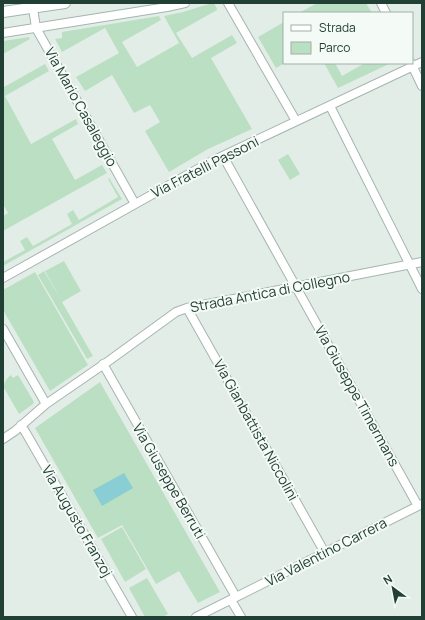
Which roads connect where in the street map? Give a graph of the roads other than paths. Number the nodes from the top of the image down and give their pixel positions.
1 (65, 3) edge
2 (185, 3) edge
3 (228, 3) edge
4 (381, 3) edge
5 (33, 8) junction
6 (3, 12) edge
7 (386, 12) edge
8 (36, 28) junction
9 (3, 33) edge
10 (422, 62) edge
11 (412, 65) edge
12 (422, 86) edge
13 (330, 106) junction
14 (296, 121) junction
15 (223, 156) junction
16 (135, 204) junction
17 (422, 262) edge
18 (410, 264) junction
19 (3, 278) edge
20 (296, 286) junction
21 (422, 288) edge
22 (187, 308) junction
23 (3, 329) edge
24 (103, 364) junction
25 (46, 404) junction
26 (21, 425) junction
27 (3, 439) edge
28 (420, 505) edge
29 (325, 552) junction
30 (233, 598) junction
31 (132, 617) edge
32 (196, 617) edge
33 (240, 617) edge

1 - 5 street
2 - 8 street
3 - 14 street
4 - 7 street
5 - 6 street
5 - 8 street, Via Mario Casaleggio
8 - 9 street
8 - 16 street, Via Mario Casaleggio
10 - 11 street, Via Fratelli Passoni
11 - 12 street
11 - 13 street, Via Fratelli Passoni
13 - 14 street, Via Fratelli Passoni
13 - 18 street
14 - 15 street, Via Fratelli Passoni
15 - 16 street, Via Fratelli Passoni
15 - 20 street, Via Giuseppe Timermans
16 - 19 street, Via Fratelli Passoni
17 - 18 street, Strada Antica di Collegno
18 - 20 street, Strada Antica di Collegno
18 - 21 street
20 - 22 street, Strada Antica di Collegno
20 - 28 street, Via Giuseppe Timermans
22 - 24 street, Strada Antica di Collegno
22 - 29 street, Via Gianbattista Niccolini
23 - 25 street
24 - 25 street, Strada Antica di Collegno
24 - 30 street, Via Giuseppe Berruti
25 - 26 street, Strada Antica di Collegno
26 - 27 street, Strada Antica di Collegno
26 - 31 street, Via Augusto Franzoj
28 - 29 street, Via Valentino Carrera
29 - 30 street, Via Valentino Carrera
30 - 32 street, Via Valentino Carrera
30 - 33 street

